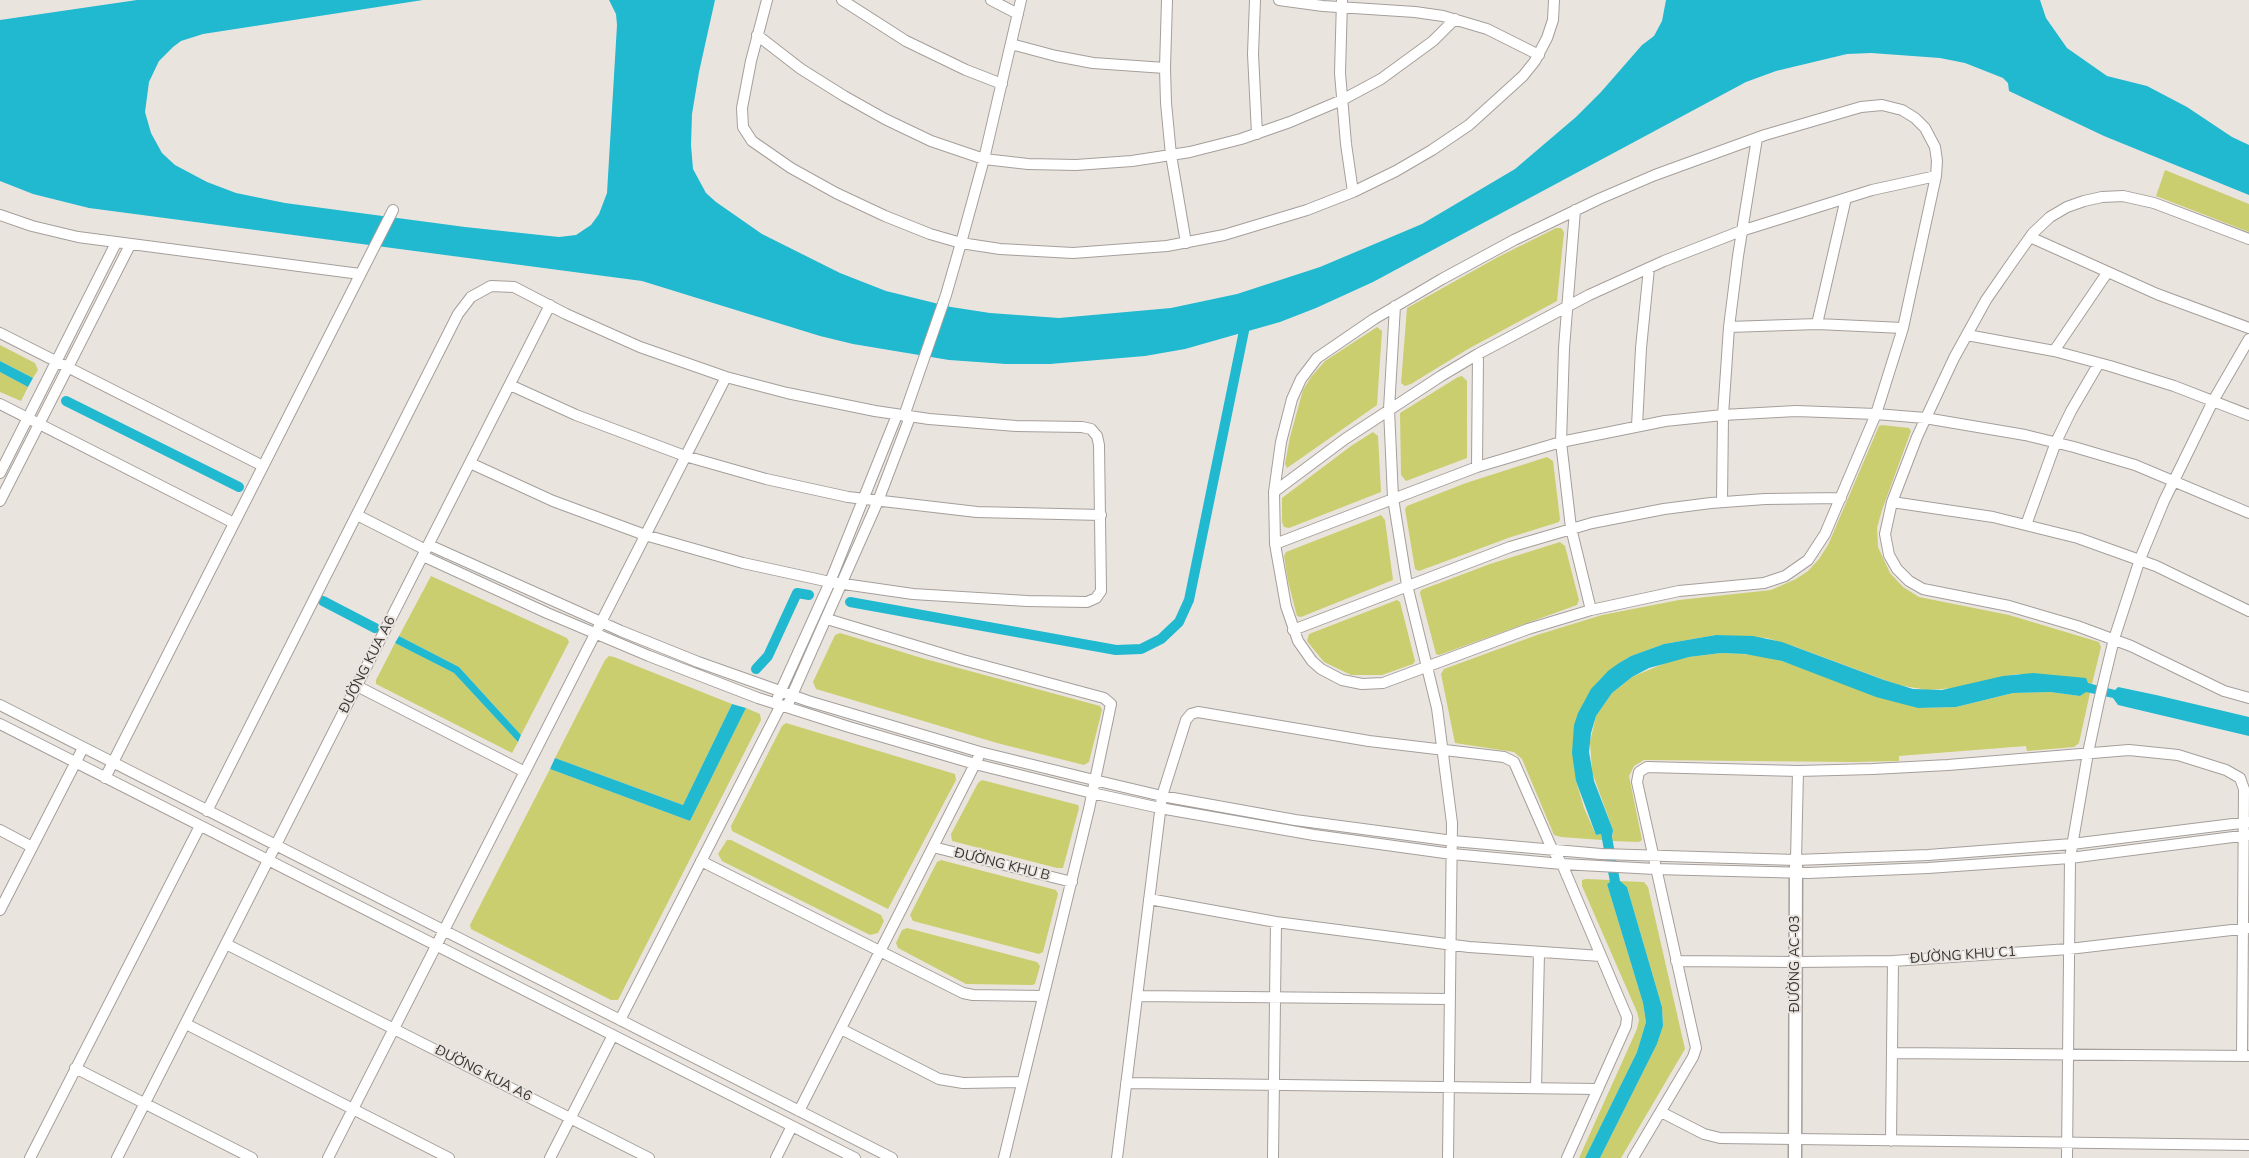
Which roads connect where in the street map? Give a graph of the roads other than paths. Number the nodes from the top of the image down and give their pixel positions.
1 (767, 0) edge
2 (842, 0) edge
3 (991, 0) edge
4 (1021, 0) edge
5 (1167, 0) edge
6 (1255, 0) edge
7 (1279, 0) edge
8 (1554, 0) edge
9 (1342, 4) edge
10 (1018, 14) junction
11 (1455, 19) junction
12 (757, 35) junction
13 (1011, 44) junction
14 (1539, 55) junction
15 (1165, 68) junction
16 (1002, 84) junction
17 (1342, 100) junction
18 (1256, 134) junction
19 (1757, 138) junction
20 (1171, 155) junction
21 (984, 159) junction
22 (1936, 176) junction
23 (1353, 192) junction
24 (1846, 198) junction
25 (393, 210) dead end
26 (1575, 210) junction
27 (0, 215) edge
28 (1742, 231) junction
29 (2030, 237) junction
30 (2249, 240) edge
31 (116, 243) junction
32 (961, 243) junction
33 (1186, 243) junction
34 (130, 245) junction
35 (1649, 268) junction
36 (2107, 273) junction
37 (360, 274) junction
38 (550, 305) junction
39 (1395, 306) junction
40 (1567, 306) junction
41 (1817, 324) junction
42 (1729, 327) junction
43 (1903, 328) junction
44 (2249, 328) edge
45 (0, 333) edge
46 (1966, 335) junction
47 (2249, 339) edge
48 (2054, 351) junction
49 (1478, 354) junction
50 (56, 362) junction
51 (2098, 363) junction
52 (68, 368) junction
53 (726, 377) junction
54 (510, 385) junction
55 (2212, 401) junction
56 (0, 404) edge
57 (1389, 409) junction
58 (1876, 414) junction
59 (1723, 415) junction
60 (2249, 415) edge
61 (904, 416) junction
62 (28, 418) junction
63 (1924, 418) junction
64 (39, 424) junction
65 (1637, 426) junction
66 (1561, 442) junction
67 (2056, 442) junction
68 (685, 456) junction
69 (470, 463) junction
70 (263, 466) junction
71 (1477, 467) junction
72 (0, 473) edge
73 (2173, 480) junction
74 (1274, 492) junction
75 (1393, 498) junction
76 (1841, 498) junction
77 (865, 500) junction
78 (0, 501) edge
79 (878, 501) junction
80 (1722, 502) junction
81 (1892, 502) junction
82 (2249, 513) edge
83 (1101, 515) junction
84 (357, 516) junction
85 (234, 523) junction
86 (2026, 524) junction
87 (1571, 528) junction
88 (644, 535) junction
89 (1275, 544) junction
90 (426, 550) junction
91 (2140, 560) junction
92 (830, 582) junction
93 (842, 584) junction
94 (1407, 585) junction
95 (1591, 610) junction
96 (2249, 611) edge
97 (827, 619) junction
98 (600, 622) junction
99 (1293, 630) junction
100 (595, 634) junction
101 (2114, 639) junction
102 (1428, 667) junction
103 (357, 686) junction
104 (781, 692) junction
105 (792, 696) junction
106 (2249, 698) edge
107 (0, 705) edge
108 (781, 705) junction
109 (0, 724) edge
110 (83, 748) junction
111 (1444, 750) junction
112 (980, 752) junction
113 (2088, 753) junction
114 (75, 762) junction
115 (112, 763) junction
116 (975, 764) junction
117 (1798, 771) junction
118 (525, 772) junction
119 (104, 778) junction
120 (1094, 780) junction
121 (1092, 793) junction
122 (1162, 796) junction
123 (1160, 808) junction
124 (207, 811) junction
125 (2246, 822) edge
126 (200, 826) junction
127 (0, 830) edge
128 (2246, 835) edge
129 (1452, 840) junction
130 (2072, 844) junction
131 (32, 846) junction
132 (276, 847) junction
133 (933, 847) junction
134 (1552, 850) junction
135 (1452, 854) junction
136 (1653, 856) junction
137 (2070, 858) junction
138 (268, 862) junction
139 (702, 862) junction
140 (1562, 864) junction
141 (1796, 866) junction
142 (1655, 869) junction
143 (1072, 882) junction
144 (1149, 899) junction
145 (0, 910) edge
146 (1276, 922) junction
147 (2246, 928) edge
148 (444, 932) junction
149 (226, 944) junction
150 (1451, 945) junction
151 (437, 946) junction
152 (2069, 949) junction
153 (880, 951) junction
154 (1539, 953) junction
155 (1601, 956) junction
156 (1676, 961) junction
157 (1893, 961) junction
158 (1796, 962) junction
159 (1043, 996) junction
160 (1137, 996) junction
161 (1275, 997) junction
162 (1450, 999) junction
163 (2245, 1014) edge
164 (620, 1020) junction
165 (186, 1024) junction
166 (840, 1029) junction
167 (395, 1030) junction
168 (613, 1035) junction
169 (1892, 1053) junction
170 (2067, 1055) junction
171 (2246, 1056) edge
172 (75, 1068) junction
173 (1022, 1082) junction
174 (1126, 1083) junction
175 (1274, 1084) junction
176 (1450, 1087) junction
177 (1536, 1088) junction
178 (1598, 1088) junction
179 (145, 1104) junction
180 (353, 1109) junction
181 (799, 1111) junction
182 (1661, 1112) junction
183 (571, 1118) junction
184 (792, 1126) junction
185 (1795, 1140) junction
186 (1891, 1141) junction
187 (2067, 1143) junction
188 (2249, 1145) edge
189 (30, 1158) edge
190 (117, 1158) edge
191 (252, 1158) edge
192 (328, 1158) edge
193 (448, 1158) edge
194 (550, 1158) edge
195 (648, 1158) edge
196 (776, 1158) edge
197 (855, 1158) edge
198 (892, 1158) edge
199 (1004, 1158) edge
200 (1117, 1158) edge
201 (1273, 1158) edge
202 (1448, 1158) edge
203 (1567, 1158) edge
204 (1633, 1158) edge
205 (1795, 1158) edge
206 (2066, 1158) edge

1 - 12 street
2 - 16 street
3 - 10 street
4 - 10 street
5 - 15 street
6 - 18 street
7 - 9 street
8 - 14 street
9 - 11 street
9 - 17 street
10 - 13 street
11 - 14 street
11 - 17 street
12 - 21 street
12 - 32 street
13 - 15 street
13 - 16 street
14 - 23 street
15 - 20 street
16 - 21 street
17 - 18 street
17 - 23 street
18 - 20 street
19 - 22 street
19 - 26 street
19 - 28 street
20 - 21 street
20 - 33 street
21 - 32 street
22 - 24 street
22 - 43 street
23 - 33 street
24 - 28 street
24 - 41 street
25 - 37 street
26 - 39 street
26 - 40 street
27 - 31 street
28 - 35 street
28 - 42 street
29 - 30 street
29 - 36 street
29 - 46 street
31 - 34 street
31 - 50 street
32 - 33 street
32 - 61 street
34 - 37 street
34 - 52 street
35 - 40 street
35 - 65 street
36 - 44 street
36 - 48 street
37 - 70 street
38 - 53 street
38 - 54 street, ĐƯỜNG KUA A6
38 - 84 street
39 - 57 street
39 - 74 street
40 - 49 street
40 - 66 street
41 - 42 street
41 - 43 street
42 - 59 street
43 - 58 street
45 - 50 street
46 - 48 street
46 - 63 street
47 - 55 street
48 - 51 street
49 - 57 street
49 - 71 street
50 - 52 street
50 - 62 street
51 - 55 street
51 - 67 street
52 - 64 street
52 - 70 street
53 - 61 street
53 - 68 street
54 - 68 street
54 - 69 street, ĐƯỜNG KUA A6
55 - 60 street
55 - 73 street
56 - 62 street
57 - 74 street
57 - 75 street
58 - 59 street
58 - 63 street
58 - 76 street
59 - 65 street
59 - 80 street
61 - 77 street
61 - 79 street
61 - 83 street
62 - 64 street
62 - 72 street
63 - 67 street
63 - 81 street
64 - 78 street
64 - 85 street
65 - 66 street
66 - 71 street
66 - 87 street
67 - 73 street
67 - 86 street
68 - 77 street
68 - 88 street
69 - 88 street
69 - 90 street, ĐƯỜNG KUA A6
70 - 85 street
71 - 75 street
73 - 82 street
73 - 91 street
74 - 89 street
75 - 89 street
75 - 94 street
76 - 80 street
76 - 95 street
77 - 79 street
77 - 92 street
79 - 83 street
79 - 93 street
80 - 87 street
81 - 86 street
81 - 101 street
83 - 93 street
84 - 90 street
84 - 124 street
85 - 115 street
86 - 91 street
87 - 94 street
87 - 95 street
88 - 92 street
88 - 98 street
89 - 99 street
90 - 98 street
90 - 100 street
90 - 103 street, ĐƯỜNG KUA A6
91 - 96 street
91 - 101 street
92 - 93 street
92 - 104 street
93 - 97 street
94 - 99 street
94 - 102 street
95 - 102 street
97 - 105 street
97 - 120 street
98 - 100 street
98 - 104 street
99 - 102 street
100 - 108 street
100 - 118 street
101 - 106 street
101 - 113 street
102 - 111 street
103 - 118 street
103 - 132 street, ĐƯỜNG KUA A6
104 - 105 street
104 - 108 street
105 - 108 street
105 - 112 street
107 - 110 street
108 - 116 street
108 - 139 street
109 - 114 street
110 - 114 street
110 - 115 street
111 - 122 street
111 - 129 street
111 - 134 street
112 - 116 street
112 - 120 street
113 - 117 street
113 - 125 street
113 - 130 street
114 - 119 street
114 - 131 street
115 - 119 street
115 - 124 street
116 - 121 street
116 - 133 street
117 - 136 street
117 - 141 street, ĐƯỜNG AC-03
118 - 148 street
119 - 126 street
120 - 121 street
120 - 122 street
121 - 123 street
121 - 143 street
122 - 123 street
122 - 129 street
123 - 135 street
123 - 144 street
124 - 132 street
125 - 128 street
125 - 130 street
126 - 138 street
126 - 172 street
127 - 131 street
128 - 137 street
128 - 147 street
129 - 134 street
129 - 135 street
130 - 137 street
130 - 141 street
131 - 145 street
132 - 138 street, ĐƯỜNG KUA A6
132 - 148 street
133 - 143 street, ĐƯỜNG KHU B
133 - 153 street
134 - 136 street
134 - 140 street
135 - 140 street
135 - 150 street
136 - 141 street
136 - 142 street
137 - 141 street
137 - 152 street
138 - 149 street, ĐƯỜNG KUA A6
138 - 151 street
139 - 153 street
139 - 164 street
140 - 142 street
140 - 155 street
141 - 142 street
141 - 158 street, ĐƯỜNG AC-03
142 - 156 street
143 - 159 street
144 - 146 street
144 - 160 street
146 - 150 street
146 - 161 street
147 - 152 street, ĐƯỜNG KHU C1
147 - 163 street
148 - 151 street
148 - 164 street
149 - 165 street, ĐƯỜNG KUA A6
149 - 167 street, ĐƯỜNG KUA A6
150 - 154 street
150 - 162 street
151 - 167 street
151 - 168 street
152 - 157 street, ĐƯỜNG KHU C1
152 - 170 street
153 - 159 street
153 - 166 street
154 - 155 street
154 - 177 street
155 - 178 street
156 - 158 street, ĐƯỜNG KHU C1
156 - 182 street
157 - 158 street, ĐƯỜNG KHU C1
157 - 169 street
158 - 185 street, ĐƯỜNG AC-03
159 - 173 street
160 - 161 street
160 - 174 street
161 - 162 street
161 - 175 street
162 - 176 street
163 - 171 street
164 - 181 street
165 - 179 street, ĐƯỜNG KUA A6
165 - 180 street
166 - 173 street
166 - 181 street
167 - 180 street
167 - 183 street, ĐƯỜNG KUA A6
168 - 183 street
168 - 184 street
169 - 170 street
169 - 186 street
170 - 171 street
170 - 187 street
172 - 179 street
172 - 189 street
173 - 199 street
174 - 175 street
174 - 200 street
175 - 176 street
175 - 201 street
176 - 177 street
176 - 202 street
177 - 178 street
178 - 203 street
179 - 190 street, ĐƯỜNG KUA A6
179 - 191 street
180 - 192 street
180 - 193 street
181 - 198 street
182 - 185 street
182 - 204 street
183 - 194 street
183 - 195 street, ĐƯỜNG KUA A6
184 - 196 street
184 - 197 street
185 - 186 street
185 - 205 street, ĐƯỜNG AC-03
186 - 187 street
187 - 188 street
187 - 206 street

